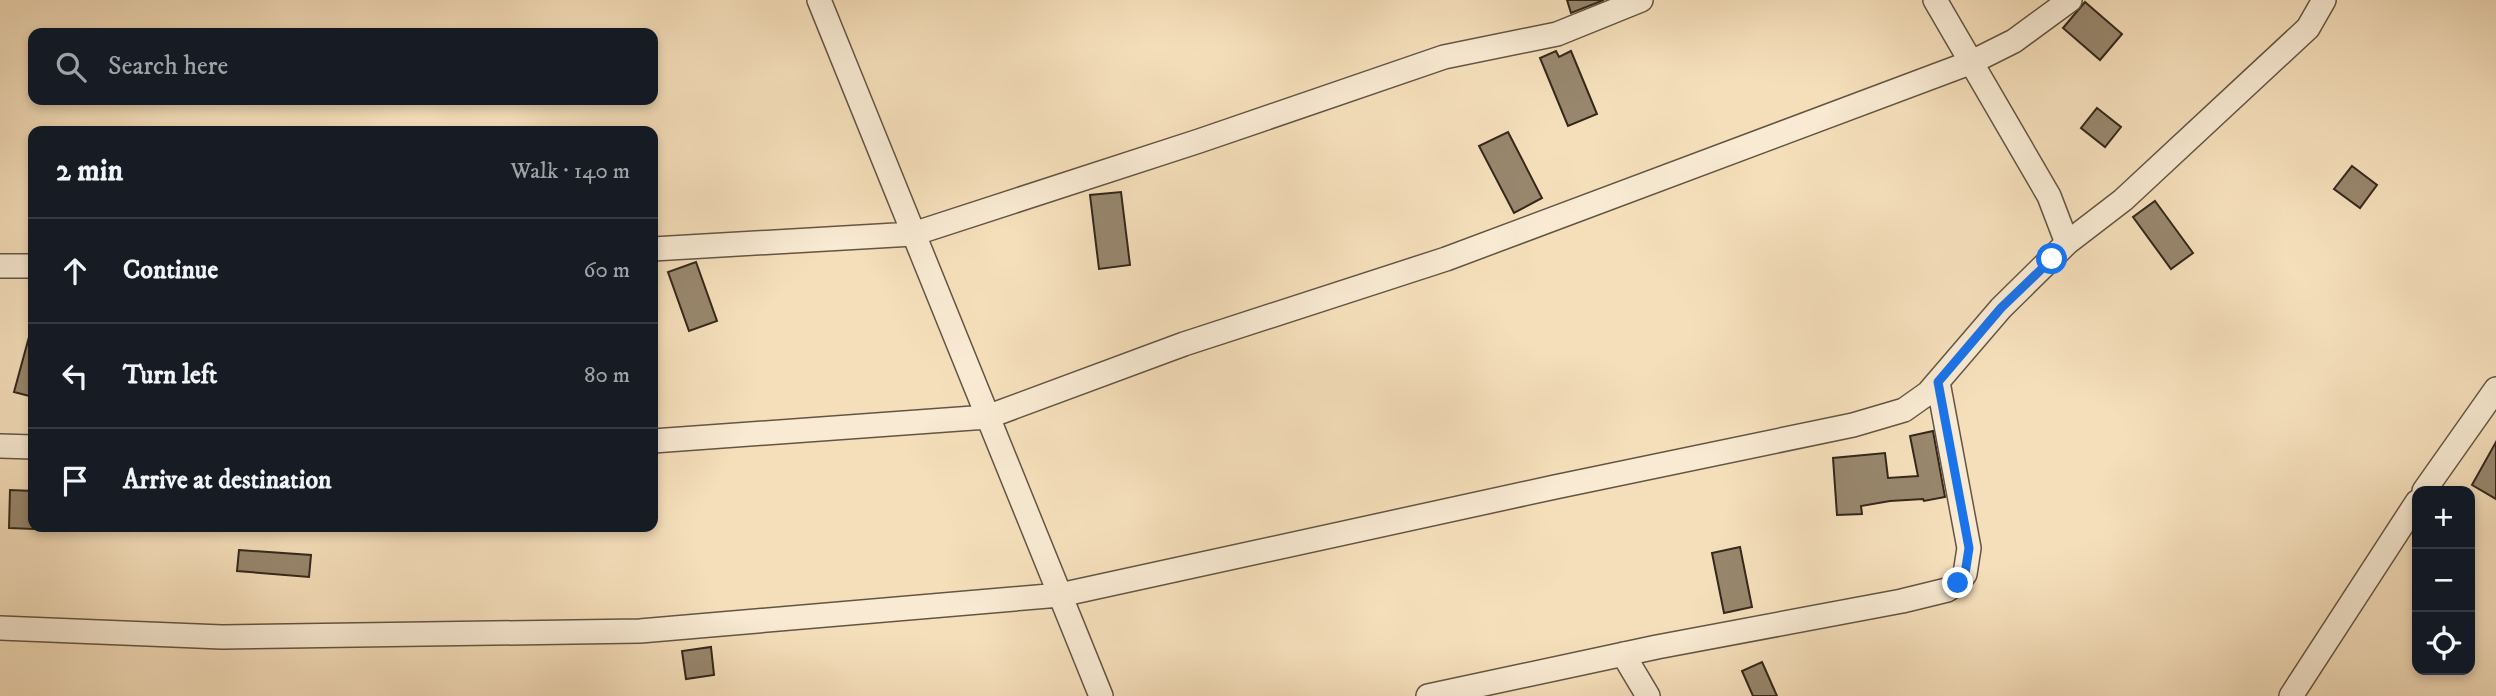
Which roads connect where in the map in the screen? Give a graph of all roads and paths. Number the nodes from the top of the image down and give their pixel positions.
1 (819, 0) edge
2 (1641, 0) edge
3 (1935, 0) edge
4 (2070, 0) edge
5 (2324, 0) edge
6 (1972, 62) junction
7 (913, 234) junction
8 (2067, 243) junction
9 (658, 249) edge
10 (0, 266) edge
11 (28, 266) edge
12 (1938, 382) junction
13 (2496, 389) edge
14 (987, 417) junction
15 (658, 440) edge
16 (0, 446) edge
17 (28, 447) edge
18 (2428, 486) edge
19 (2412, 510) edge
20 (1060, 596) junction
21 (0, 628) edge
22 (1623, 654) junction
23 (1101, 696) edge
24 (1428, 696) edge
25 (1648, 696) edge
26 (2291, 696) edge

1 - 7 street
2 - 7 street
3 - 6 street
4 - 6 street
5 - 8 street
6 - 8 street
6 - 14 street
7 - 9 street
7 - 14 street
8 - 12 street
10 - 11 street
12 - 20 street
12 - 22 street
13 - 18 street
14 - 15 street
14 - 20 street
16 - 17 street
19 - 26 street
20 - 21 street
20 - 23 street
22 - 24 street
22 - 25 street

